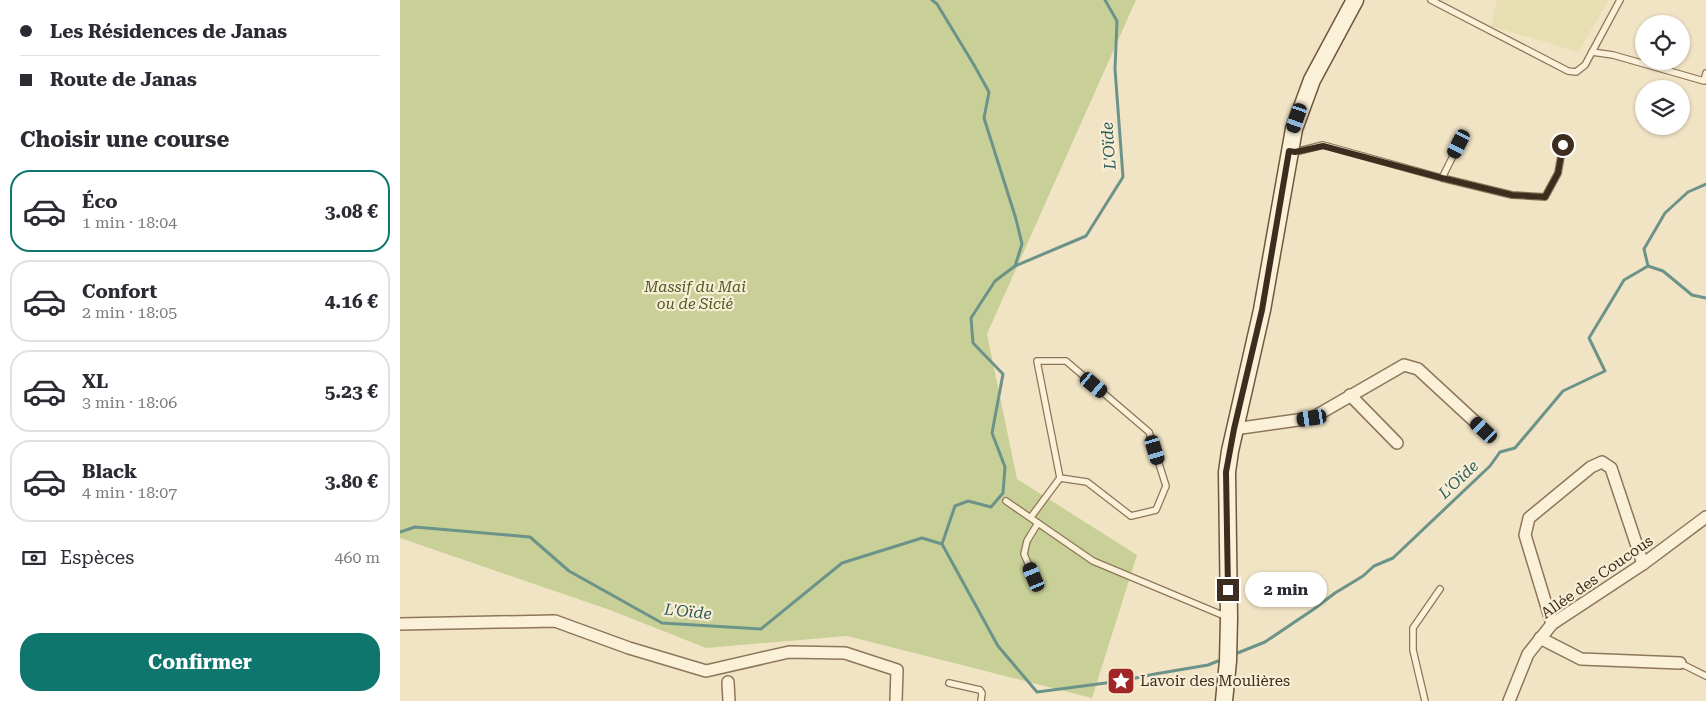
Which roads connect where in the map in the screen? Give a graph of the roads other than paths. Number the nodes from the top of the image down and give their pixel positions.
1 (1355, 0) edge
2 (1431, 0) edge
3 (1620, 0) edge
4 (1592, 52) junction
5 (1706, 73) edge
6 (1459, 144) dead end
7 (1563, 145) dead end
8 (1289, 151) junction
9 (1442, 178) junction
10 (1350, 396) junction
11 (1234, 429) junction
12 (1484, 430) dead end
13 (1397, 443) dead end
14 (1060, 478) junction
15 (1006, 500) dead end
16 (1031, 517) junction
17 (1706, 517) edge
18 (1038, 522) junction
19 (1643, 564) junction
20 (1034, 577) dead end
21 (1440, 590) dead end
22 (1229, 618) junction
23 (400, 624) edge
24 (1552, 624) junction
25 (1540, 638) junction
26 (1680, 663) joint
27 (1706, 676) edge
28 (728, 682) dead end
29 (949, 683) dead end
30 (728, 701) edge
31 (896, 701) edge
32 (981, 701) edge
33 (1224, 701) edge
34 (1424, 701) edge
35 (1508, 701) edge

1 - 8 street
2 - 4 lane
3 - 4 lane
4 - 5 lane
6 - 9 lane
7 - 9 lane
8 - 9 lane
8 - 11 street
10 - 11 street
10 - 12 street
10 - 13 street
11 - 22 street
14 - 14 lane
14 - 16 lane
15 - 16 lane
16 - 18 lane
17 - 19 street, Allée des Coucous
18 - 20 lane
18 - 22 lane
19 - 24 street, Allée des Coucous
19 - 24 street
21 - 34 lane
22 - 33 street
23 - 31 street
24 - 25 street, Allée des Coucous
25 - 26 street
25 - 35 street, Allée des Coucous
26 - 27 lane
28 - 30 street
29 - 32 lane

